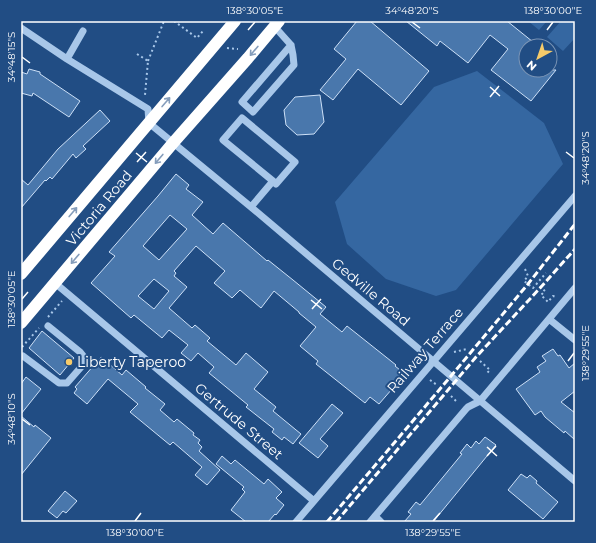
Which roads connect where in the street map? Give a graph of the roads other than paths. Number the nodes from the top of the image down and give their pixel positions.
1 (235, 21) edge
2 (277, 24) edge
3 (21, 28) edge
4 (84, 32) dead end
5 (291, 45) junction
6 (67, 58) junction
7 (148, 122) junction
8 (173, 143) junction
9 (273, 181) junction
10 (575, 196) edge
11 (251, 207) junction
12 (21, 274) edge
13 (55, 283) junction
14 (575, 288) edge
15 (549, 319) junction
16 (21, 323) edge
17 (48, 326) dead end
18 (575, 340) edge
19 (22, 356) dead end
20 (433, 362) junction
21 (480, 401) junction
22 (575, 481) edge
23 (314, 501) junction
24 (372, 519) edge
25 (296, 522) edge
26 (381, 522) edge

7 -> 1 highway, Victoria Road
2 - 5 street
2 -> 8 highway, Victoria Road
3 - 6 street
4 - 6 street
5 - 5 street
6 - 7 street
7 - 8 street, Gedville Road
12 -> 7 highway, Victoria Road
8 - 11 street, Gedville Road
8 -> 13 highway, Victoria Road
9 - 9 street
9 - 11 street
10 - 20 street, Railway Terrace
11 - 20 street, Gedville Road
13 - 16 highway, Victoria Road
13 - 23 street, Gertrude Street
14 - 15 street
15 - 18 street
15 - 21 street
17 - 19 street
20 - 21 street, Gedville Road
20 - 23 street, Railway Terrace
21 - 22 street, Gedville Road
21 - 24 street
23 - 25 street, Railway Terrace
24 - 26 street

